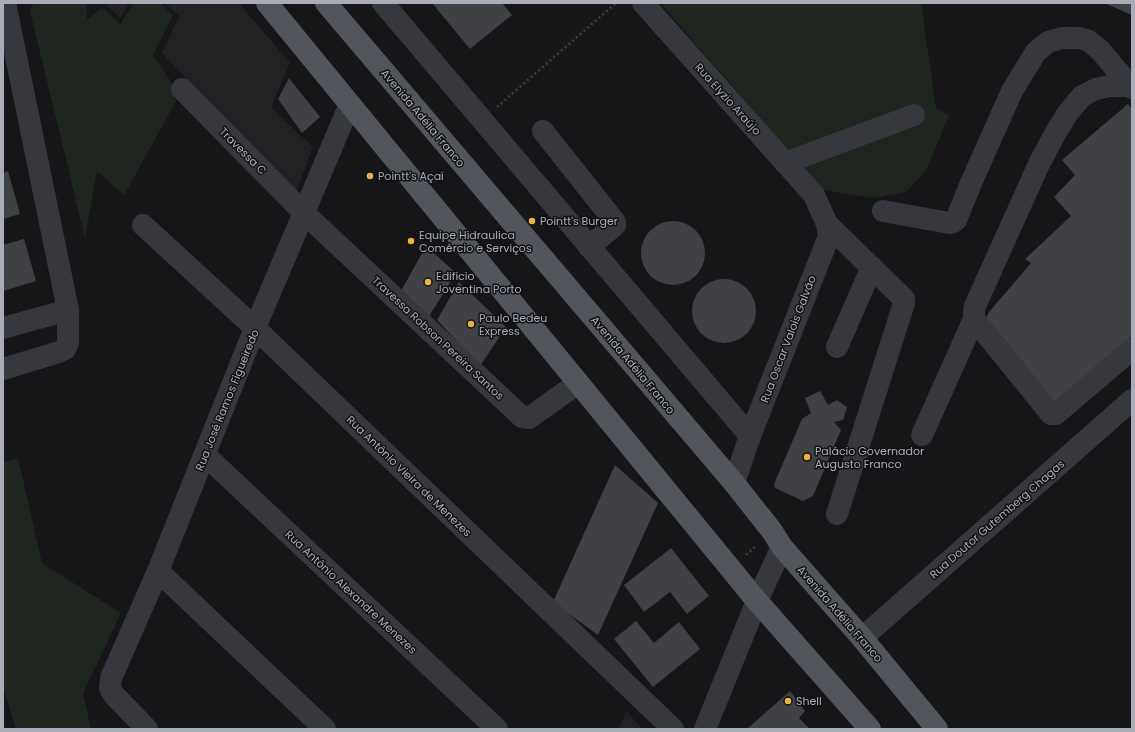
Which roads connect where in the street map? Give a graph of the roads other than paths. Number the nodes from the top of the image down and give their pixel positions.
1 (267, 3) edge
2 (326, 3) edge
3 (383, 3) edge
4 (643, 3) edge
5 (5, 6) edge
6 (1131, 87) edge
7 (182, 89) dead end
8 (350, 104) junction
9 (914, 114) dead end
10 (543, 131) dead end
11 (785, 163) junction
12 (883, 211) dead end
13 (304, 213) junction
14 (828, 224) junction
15 (143, 225) dead end
16 (589, 247) junction
17 (872, 267) junction
18 (68, 310) junction
19 (974, 319) junction
20 (3, 328) edge
21 (256, 328) junction
22 (837, 346) dead end
23 (1132, 349) edge
24 (3, 369) edge
25 (578, 383) junction
26 (1132, 400) edge
27 (922, 435) dead end
28 (750, 436) junction
29 (205, 455) junction
30 (734, 483) junction
31 (837, 514) dead end
32 (777, 539) junction
33 (158, 571) junction
34 (756, 601) junction
35 (862, 638) junction
36 (147, 729) edge
37 (325, 729) edge
38 (497, 729) edge
39 (673, 729) edge
40 (705, 729) edge
41 (870, 729) edge
42 (937, 729) edge

1 - 8 main road
2 - 30 main road, Avenida Adélia Franco
3 - 16 street
4 - 11 street, Rua Elyzio Araújo
5 - 18 street
6 - 12 street
6 - 19 street
7 - 13 street, Travessa C
8 - 13 street, Rua José Ramos Figueiredo
8 - 25 main road
9 - 11 street
10 - 16 street
11 - 14 street, Rua Elyzio Araújo
13 - 21 street, Rua José Ramos Figueiredo
13 - 25 street, Travessa Robson Pereira Santos
14 - 17 street
14 - 28 street, Rua Oscar Valois Galvão
15 - 21 street, Rua Antônio Vieira de Menezes
16 - 28 street
17 - 22 street
17 - 31 street
18 - 20 street
18 - 24 street
19 - 23 street
19 - 27 street
21 - 29 street, Rua José Ramos Figueiredo
21 - 39 street, Rua Antônio Vieira de Menezes
25 - 34 main road
26 - 35 street, Rua Doutor Gutemberg Chagas
28 - 30 street, Rua Oscar Valois Galvão
29 - 33 street, Rua José Ramos Figueiredo
29 - 38 street, Rua Antônio Alexandre Menezes
30 - 32 main road, Avenida Adélia Franco
32 - 34 street
32 - 35 main road, Avenida Adélia Franco
33 - 36 street, Rua José Ramos Figueiredo
33 - 37 street
34 - 40 street
34 - 41 main road
35 - 42 main road, Avenida Adélia Franco

